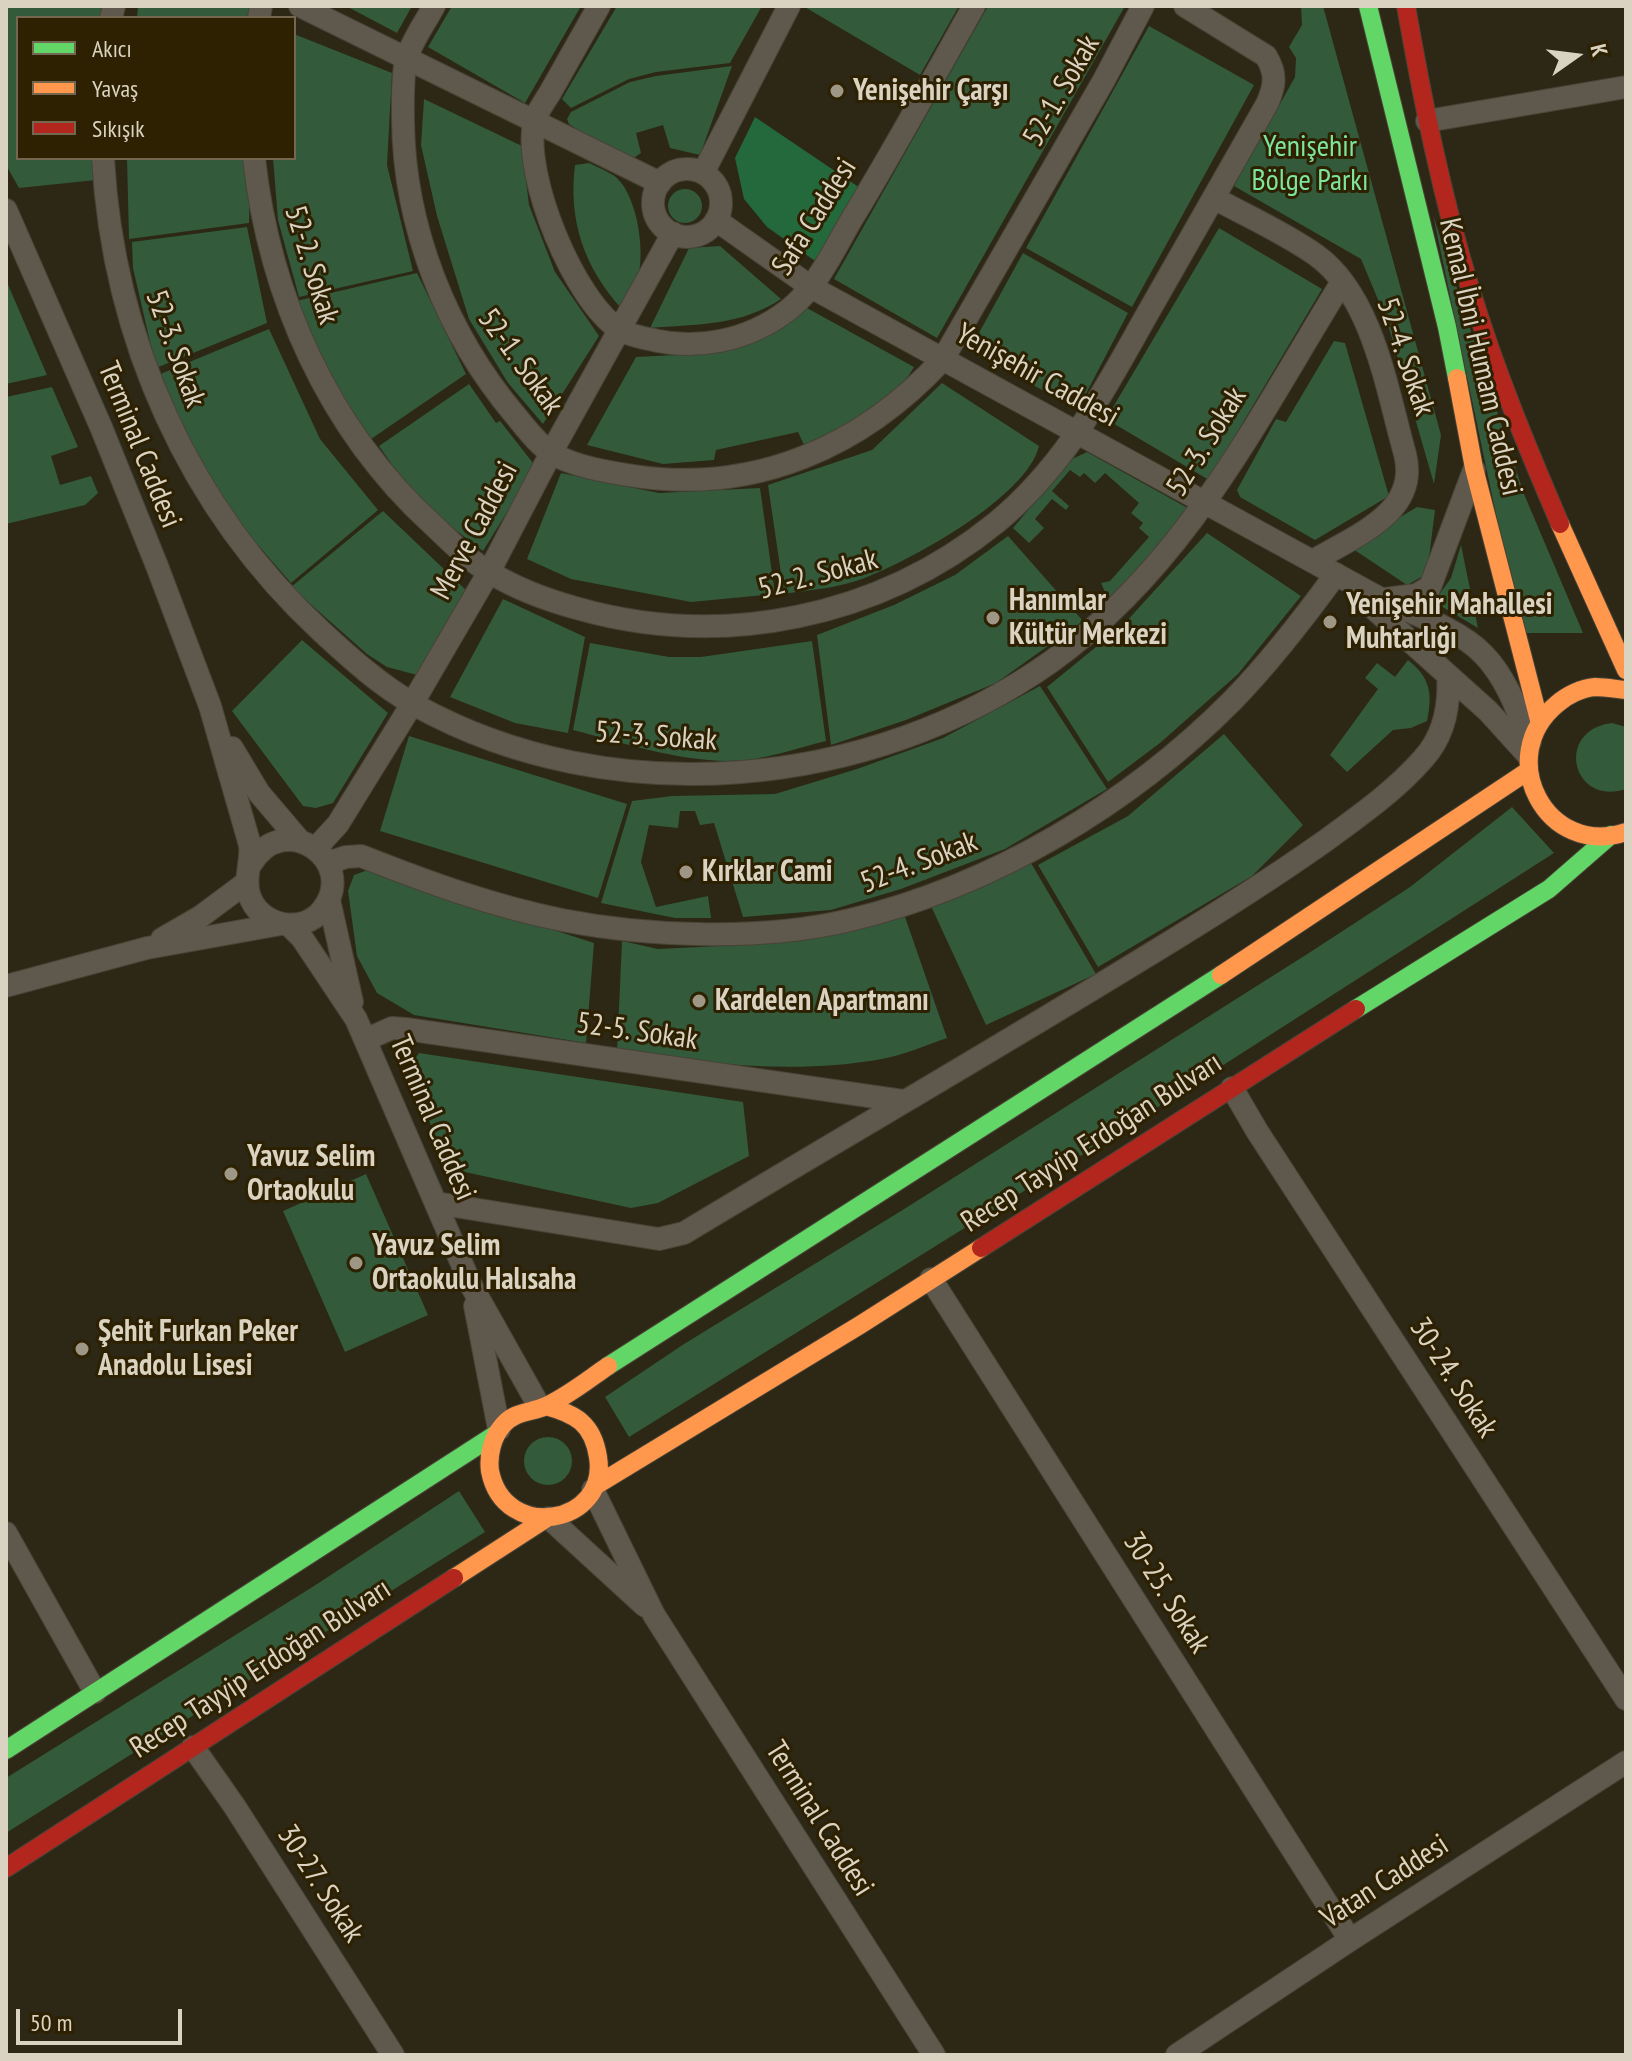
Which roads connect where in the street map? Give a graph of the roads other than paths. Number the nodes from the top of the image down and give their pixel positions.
1 (300, 6) edge
2 (434, 6) edge
3 (599, 6) edge
4 (789, 6) edge
5 (974, 6) edge
6 (1143, 6) edge
7 (1185, 6) edge
8 (1368, 6) edge
9 (1406, 6) edge
10 (407, 59) junction
11 (1626, 87) edge
12 (1427, 121) junction
13 (534, 122) junction
14 (103, 160) edge
15 (254, 160) edge
16 (703, 173) junction
17 (660, 183) junction
18 (1214, 198) junction
19 (6, 210) edge
20 (716, 220) junction
21 (673, 233) junction
22 (1342, 282) junction
23 (811, 287) junction
24 (620, 330) junction
25 (943, 359) junction
26 (1079, 433) junction
27 (551, 453) junction
28 (1474, 468) junction
29 (1206, 503) junction
30 (1313, 561) junction
31 (489, 572) junction
32 (1336, 574) junction
33 (1381, 599) junction
34 (1626, 670) edge
35 (1448, 675) junction
36 (1626, 690) edge
37 (412, 704) junction
38 (210, 706) junction
39 (1539, 720) junction
40 (1528, 756) junction
41 (1620, 837) edge
42 (314, 850) junction
43 (249, 873) junction
44 (329, 900) junction
45 (285, 925) junction
46 (147, 948) junction
47 (6, 986) edge
48 (360, 1030) junction
49 (1232, 1088) junction
50 (903, 1101) junction
51 (436, 1203) junction
52 (931, 1279) junction
53 (471, 1285) junction
54 (543, 1406) junction
55 (498, 1431) junction
56 (594, 1488) junction
57 (548, 1518) junction
58 (6, 1533) edge
59 (654, 1615) junction
60 (95, 1692) junction
61 (1626, 1699) edge
62 (193, 1747) junction
63 (6, 1750) edge
64 (1626, 1762) edge
65 (6, 1868) edge
66 (1350, 1940) junction
67 (393, 2055) edge
68 (934, 2055) edge
69 (1177, 2055) edge

1 - 10 street
2 - 10 street, 52-1. Sokak
3 - 13 street
4 - 16 street
5 - 23 street, Safa Caddesi
6 - 25 street, 52-1. Sokak
7 - 18 street, 52-2. Sokak
8 - 28 street, Kemal İbni Humam Caddesi
9 - 12 street, Kemal İbni Humam Caddesi
10 - 13 street
10 - 27 street, 52-1. Sokak
11 - 12 street
12 - 34 street, Kemal İbni Humam Caddesi
13 - 17 street
13 - 24 street
14 - 37 street, 52-3. Sokak
15 - 31 street, 52-2. Sokak
16 - 17 street
16 - 20 street
17 - 21 street
18 - 22 street, 52-4. Sokak
18 - 26 street, 52-2. Sokak
19 - 38 street, Terminal Caddesi
20 - 21 street
20 - 23 street, Yenişehir Caddesi
21 - 24 street, Merve Caddesi
22 - 29 street, 52-3. Sokak
22 - 30 street, 52-4. Sokak
23 - 24 street, Safa Caddesi
23 - 25 street, Yenişehir Caddesi
24 - 27 street, Merve Caddesi
25 - 26 street, Yenişehir Caddesi
25 - 27 street, 52-1. Sokak
26 - 29 street, Yenişehir Caddesi
26 - 31 street, 52-2. Sokak
27 - 31 street, Merve Caddesi
28 - 33 street
28 - 39 street, Kemal İbni Humam Caddesi
29 - 30 street, Yenişehir Caddesi
29 - 37 street, 52-3. Sokak
30 - 32 street, Yenişehir Caddesi
31 - 37 street, Merve Caddesi
32 - 33 street, Yenişehir Caddesi
32 - 35 street, Yenişehir Caddesi
32 - 42 street, 52-4. Sokak
33 - 40 street, Yenişehir Caddesi
35 - 40 street, Yenişehir Caddesi
35 - 50 street
36 - 39 street
37 - 42 street, Merve Caddesi
38 - 42 street, Terminal Caddesi
38 - 43 street, Terminal Caddesi
39 - 40 street
40 - 41 street
40 - 54 street
41 - 49 street, Recep Tayyip Erdoğan Bulvarı
42 - 43 street
42 - 44 street, Terminal Caddesi
43 - 45 street, Terminal Caddesi
43 - 46 street
44 - 45 street
44 - 48 street, Terminal Caddesi
45 - 46 street
45 - 48 street, Terminal Caddesi
46 - 47 street
48 - 50 street, 52-5. Sokak
48 - 51 street, Terminal Caddesi
49 - 52 street, Recep Tayyip Erdoğan Bulvarı
49 - 61 street, 30-24. Sokak
50 - 51 street
51 - 53 street, Terminal Caddesi
52 - 56 street, Recep Tayyip Erdoğan Bulvarı
52 - 66 street, 30-25. Sokak
53 - 54 street, Terminal Caddesi
53 - 55 street, Terminal Caddesi
54 - 55 street
54 - 56 street
55 - 57 street
55 - 60 street
56 - 57 street
56 - 59 street, Terminal Caddesi
57 - 59 street, Terminal Caddesi
57 - 62 street, Recep Tayyip Erdoğan Bulvarı
58 - 60 street
59 - 68 street, Terminal Caddesi
60 - 63 street
62 - 65 street, Recep Tayyip Erdoğan Bulvarı
62 - 67 street, 30-27. Sokak
64 - 66 street, Vatan Caddesi
66 - 69 street, Vatan Caddesi

